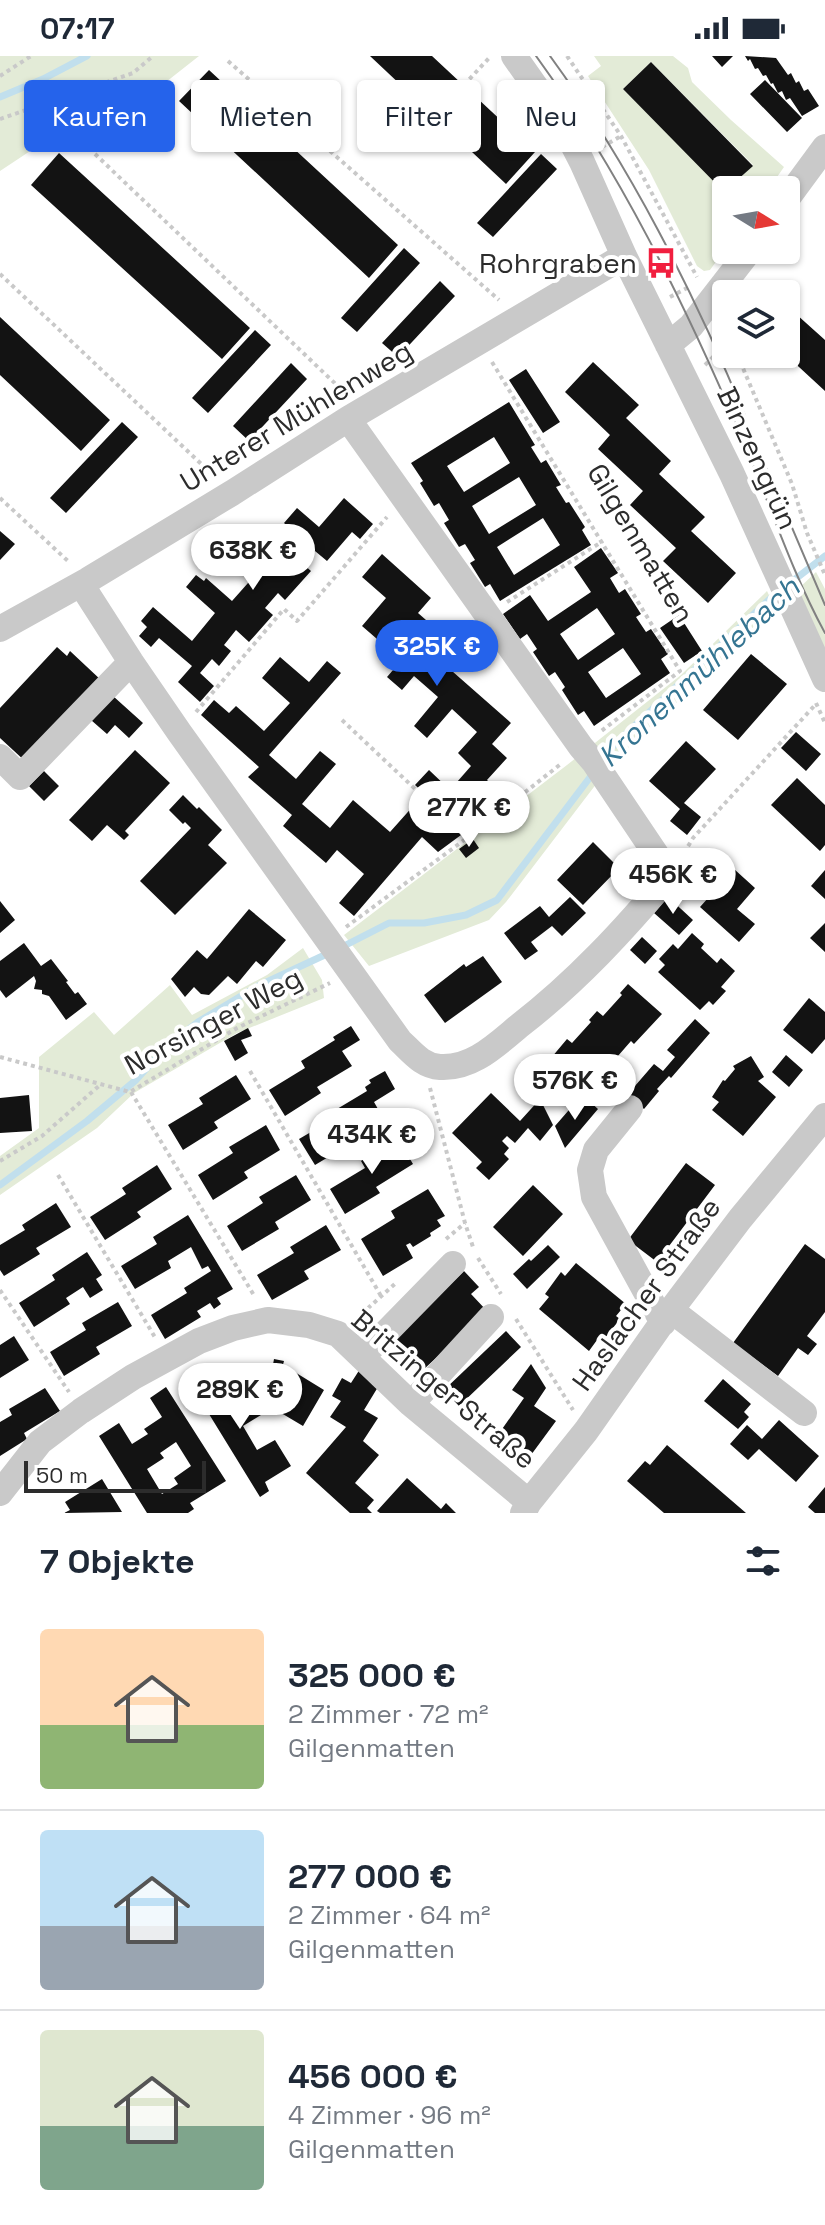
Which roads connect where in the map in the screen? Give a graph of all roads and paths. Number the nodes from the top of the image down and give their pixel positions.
1 (31, 56) edge
2 (153, 56) edge
3 (491, 56) edge
4 (514, 56) edge
5 (567, 56) edge
6 (228, 61) dead end
7 (0, 76) edge
8 (469, 80) edge
9 (0, 119) edge
10 (825, 147) edge
11 (95, 154) dead end
12 (800, 181) edge
13 (624, 256) junction
14 (739, 264) edge
15 (0, 274) edge
16 (665, 288) dead end
17 (687, 288) dead end
18 (708, 305) junction
19 (519, 318) junction
20 (480, 343) junction
21 (668, 345) junction
22 (743, 368) edge
23 (355, 414) junction
24 (232, 493) junction
25 (404, 497) junction
26 (0, 498) edge
27 (603, 541) junction
28 (825, 575) edge
29 (84, 582) junction
30 (488, 614) junction
31 (0, 629) edge
32 (131, 662) junction
33 (821, 692) edge
34 (342, 720) dead end
35 (179, 732) junction
36 (0, 757) edge
37 (593, 761) junction
38 (467, 838) junction
39 (670, 875) junction
40 (341, 959) junction
41 (0, 1057) edge
42 (424, 1063) junction
43 (250, 1071) dead end
44 (100, 1085) junction
45 (130, 1092) junction
46 (630, 1108) dead end
47 (825, 1116) edge
48 (0, 1161) edge
49 (58, 1175) dead end
50 (453, 1264) dead end
51 (0, 1290) edge
52 (381, 1296) dead end
53 (504, 1313) junction
54 (667, 1317) junction
55 (268, 1320) junction
56 (363, 1356) junction
57 (168, 1358) junction
58 (411, 1404) junction
59 (81, 1411) junction
60 (804, 1413) dead end
61 (586, 1431) junction
62 (0, 1493) edge
63 (526, 1508) edge

1 - 7 path
2 - 9 path
3 - 8 path
4 - 13 street, Binzengrün
5 - 18 path
6 - 19 path
10 - 12 street
11 - 23 path
13 - 19 street, Unterer Mühlenweg
13 - 21 street, Binzengrün
14 - 18 street
15 - 24 path
16 - 17 path
18 - 21 street
19 - 20 street, Unterer Mühlenweg
20 - 23 street, Unterer Mühlenweg
20 - 27 path, Gilgenmatten
21 - 33 street, Binzengrün
22 - 28 path
23 - 24 street, Unterer Mühlenweg
23 - 25 street
24 - 29 street, Unterer Mühlenweg
25 - 30 street
25 - 35 path
26 - 29 path
27 - 30 path
27 - 37 path, Gilgenmatten
29 - 31 street, Unterer Mühlenweg
29 - 32 street
30 - 37 street
32 - 35 street
32 - 36 street
33 - 39 path
34 - 38 path
35 - 40 street
37 - 38 path, Gilgenmatten
37 - 39 street
38 - 40 path, Gilgenmatten
39 - 42 street
40 - 42 street
40 - 45 path, Norsinger Weg
41 - 44 path, Norsinger Weg
42 - 53 path
43 - 52 path
44 - 45 path, Norsinger Weg
44 - 48 path
45 - 55 path
46 - 54 street
47 - 54 street, Haslacher Straße
49 - 57 path
50 - 56 street
51 - 59 path
53 - 58 street
53 - 61 path
54 - 60 street
54 - 61 street, Haslacher Straße
55 - 56 street, Britzinger Straße
55 - 57 street, Britzinger Straße
56 - 58 street, Britzinger Straße
57 - 59 street, Britzinger Straße
58 - 63 street, Britzinger Straße
59 - 62 street, Britzinger Straße
61 - 63 street, Haslacher Straße

